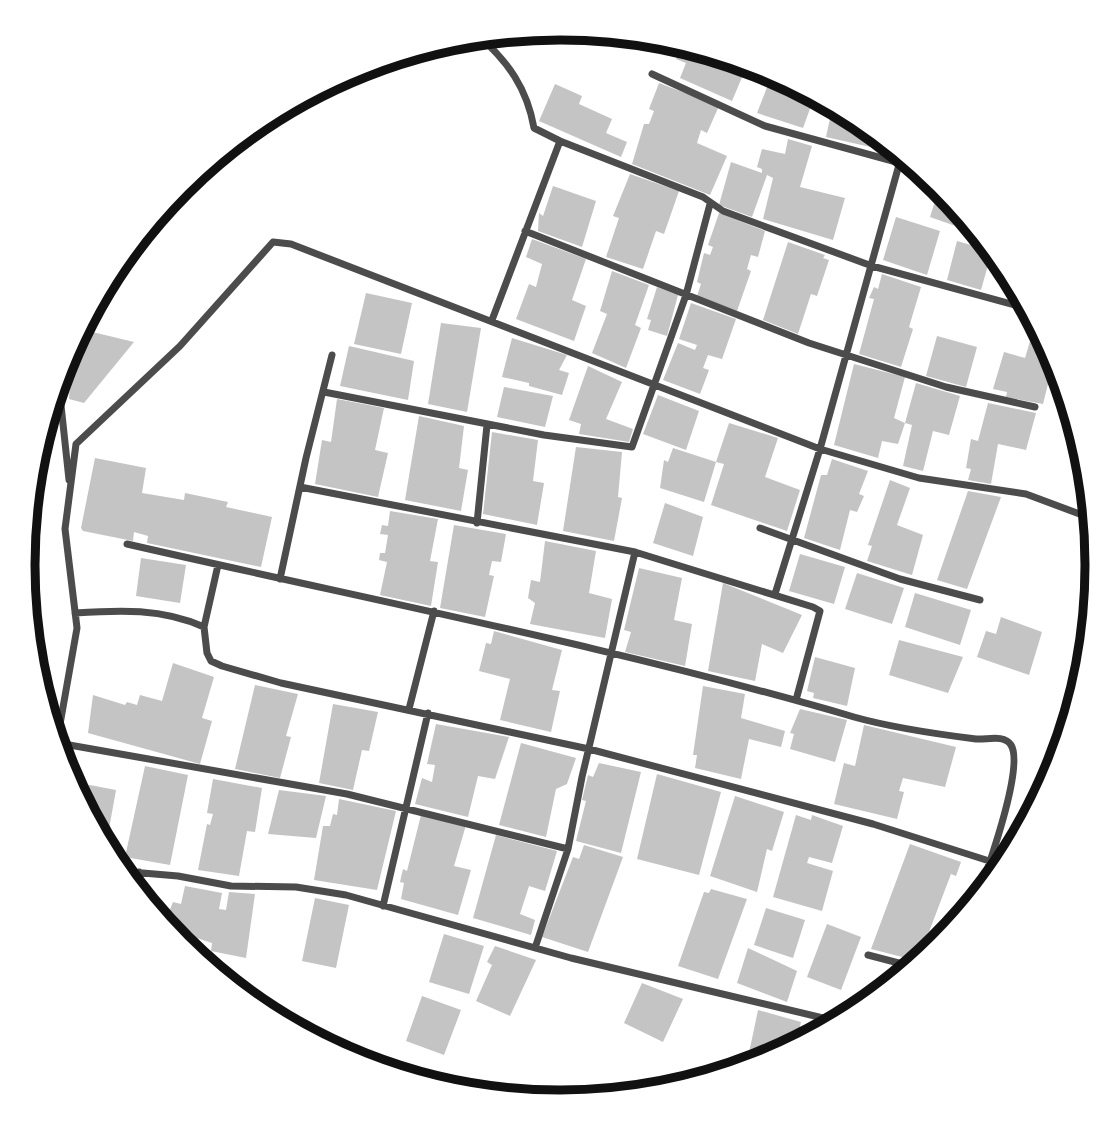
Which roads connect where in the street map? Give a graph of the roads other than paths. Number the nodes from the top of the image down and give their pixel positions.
1 (488, 45) edge
2 (652, 74) dead end
3 (560, 141) junction
4 (888, 155) edge
5 (899, 164) edge
6 (710, 204) junction
7 (526, 231) junction
8 (872, 265) junction
9 (686, 295) junction
10 (1017, 306) edge
11 (492, 320) junction
12 (332, 355) dead end
13 (847, 355) junction
14 (653, 386) junction
15 (324, 391) junction
16 (61, 403) edge
17 (1035, 407) dead end
18 (487, 425) junction
19 (820, 449) junction
20 (300, 487) junction
21 (70, 493) junction
22 (1083, 515) edge
23 (477, 523) junction
24 (761, 528) dead end
25 (794, 541) junction
26 (127, 544) dead end
27 (635, 552) junction
28 (218, 565) junction
29 (280, 579) junction
30 (775, 594) junction
31 (980, 600) dead end
32 (434, 611) junction
33 (75, 613) junction
34 (204, 627) junction
35 (609, 655) junction
36 (796, 700) junction
37 (409, 709) junction
38 (428, 713) junction
39 (60, 725) edge
40 (68, 747) edge
41 (589, 749) junction
42 (407, 807) junction
43 (568, 849) junction
44 (990, 862) junction
45 (987, 871) edge
46 (134, 872) edge
47 (139, 872) junction
48 (138, 878) edge
49 (383, 906) junction
50 (535, 948) junction
51 (868, 955) dead end
52 (902, 964) edge
53 (824, 1019) edge

1 - 3 street
2 - 4 street
3 - 6 street
3 - 7 street
5 - 8 street
6 - 8 street
6 - 9 street
7 - 9 street
7 - 11 street
8 - 10 street
8 - 13 street
9 - 13 street
9 - 14 street
11 - 14 street
11 - 21 street
12 - 15 street
13 - 17 street
13 - 19 street
14 - 18 street
14 - 19 street
15 - 18 street
15 - 20 street
16 - 21 street
18 - 23 street
19 - 22 street
19 - 25 street
20 - 23 street
20 - 29 street
21 - 33 street
23 - 27 street
24 - 25 street
25 - 30 street
25 - 31 street
26 - 28 street
27 - 30 street
27 - 35 street
28 - 29 street
28 - 34 street
29 - 32 street
30 - 36 street
32 - 35 street
32 - 37 street
33 - 34 street
33 - 39 street
34 - 37 street
35 - 36 street
35 - 41 street
36 - 44 street
37 - 38 street
38 - 41 street
38 - 42 street
40 - 42 street
41 - 43 street
41 - 44 street
42 - 43 street
42 - 49 street
43 - 50 street
44 - 45 street
46 - 47 street
47 - 48 street
47 - 49 street
49 - 50 street
50 - 53 street
51 - 52 street

